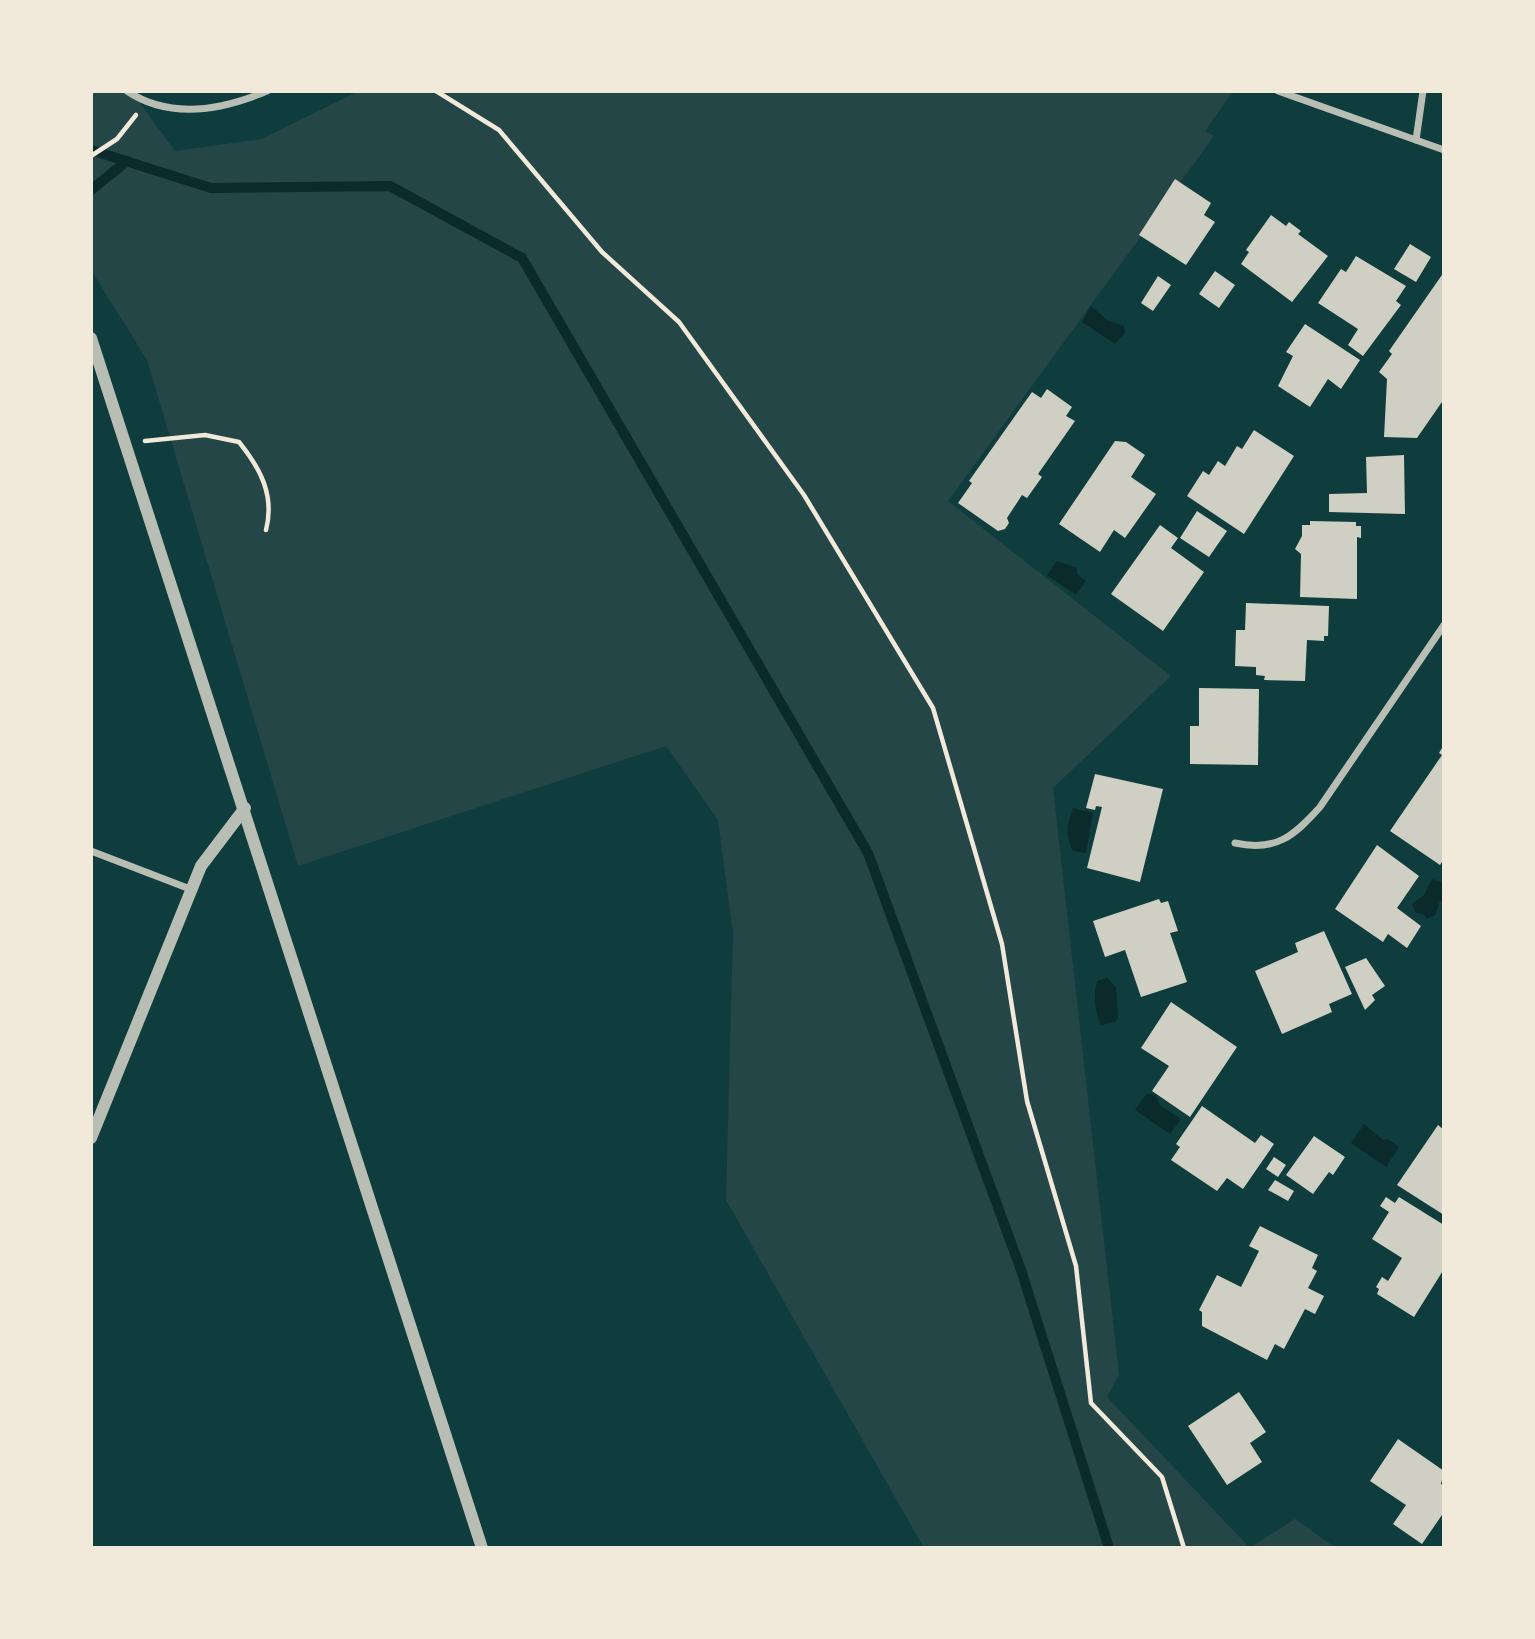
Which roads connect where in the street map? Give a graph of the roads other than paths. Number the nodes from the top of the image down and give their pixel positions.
1 (127, 91) edge
2 (267, 91) edge
3 (1278, 91) edge
4 (1423, 91) edge
5 (1416, 140) junction
6 (1444, 149) edge
7 (91, 338) edge
8 (1444, 625) edge
9 (245, 808) junction
10 (1235, 843) dead end
11 (91, 851) edge
12 (190, 889) junction
13 (91, 1138) edge
14 (482, 1548) edge

1 - 2 street
3 - 5 street
4 - 5 street
5 - 6 street
7 - 9 street
8 - 10 street
9 - 12 street
9 - 14 street
11 - 12 street
12 - 13 street

